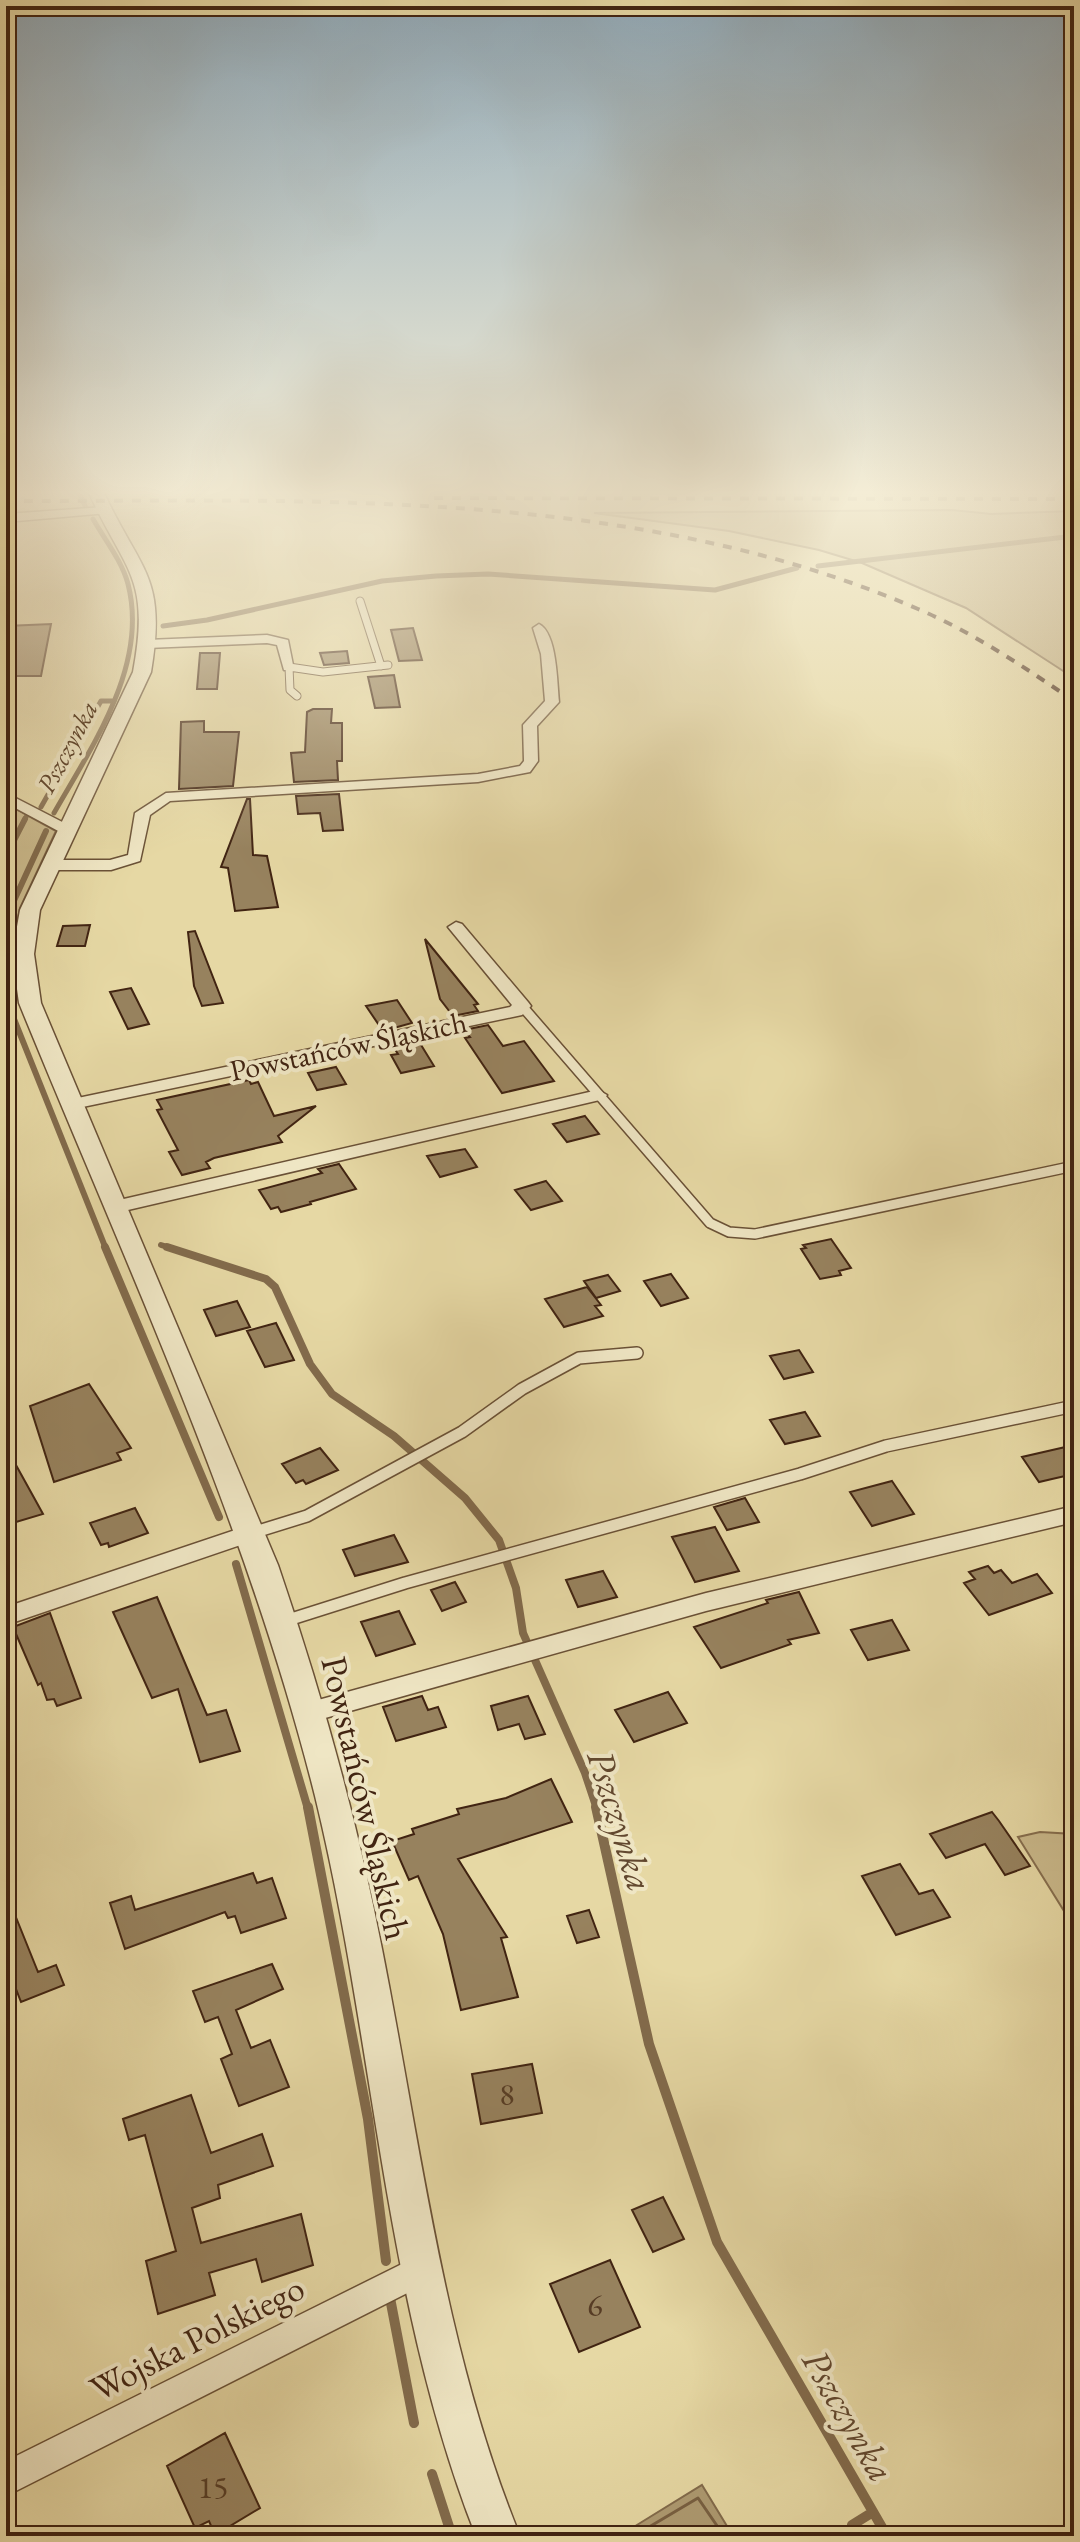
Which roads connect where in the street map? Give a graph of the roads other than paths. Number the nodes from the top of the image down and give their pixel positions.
1 (148, 612) edge
2 (364, 612) edge
3 (539, 628) dead end
4 (147, 644) junction
5 (289, 667) junction
6 (297, 696) dead end
7 (6, 797) edge
8 (67, 830) junction
9 (51, 865) junction
10 (456, 927) dead end
11 (522, 1006) junction
12 (598, 1095) junction
13 (73, 1104) junction
14 (1074, 1166) edge
15 (115, 1207) junction
16 (637, 1353) dead end
17 (1074, 1406) edge
18 (1074, 1514) edge
19 (250, 1533) junction
20 (6, 1616) edge
21 (283, 1622) junction
22 (311, 1712) junction
23 (424, 2268) junction
24 (6, 2479) edge
25 (498, 2536) edge

1 - 4 street, Powstańców Śląskich
2 - 5 lane
3 - 9 street
4 - 5 street
4 - 8 street, Powstańców Śląskich
5 - 6 lane
7 - 8 street
8 - 9 street, Powstańców Śląskich
9 - 13 street, Powstańców Śląskich
10 - 11 street, Powstańców Śląskich
11 - 12 lane
11 - 13 street, Powstańców Śląskich
12 - 14 lane
12 - 15 street
13 - 15 street, Powstańców Śląskich
15 - 19 street, Powstańców Śląskich
16 - 19 lane
17 - 21 lane
18 - 22 street
19 - 20 street
19 - 21 street, Powstańców Śląskich
21 - 22 street, Powstańców Śląskich
22 - 23 street, Powstańców Śląskich
23 - 24 street, Wojska Polskiego
23 - 25 street, Powstańców Śląskich

